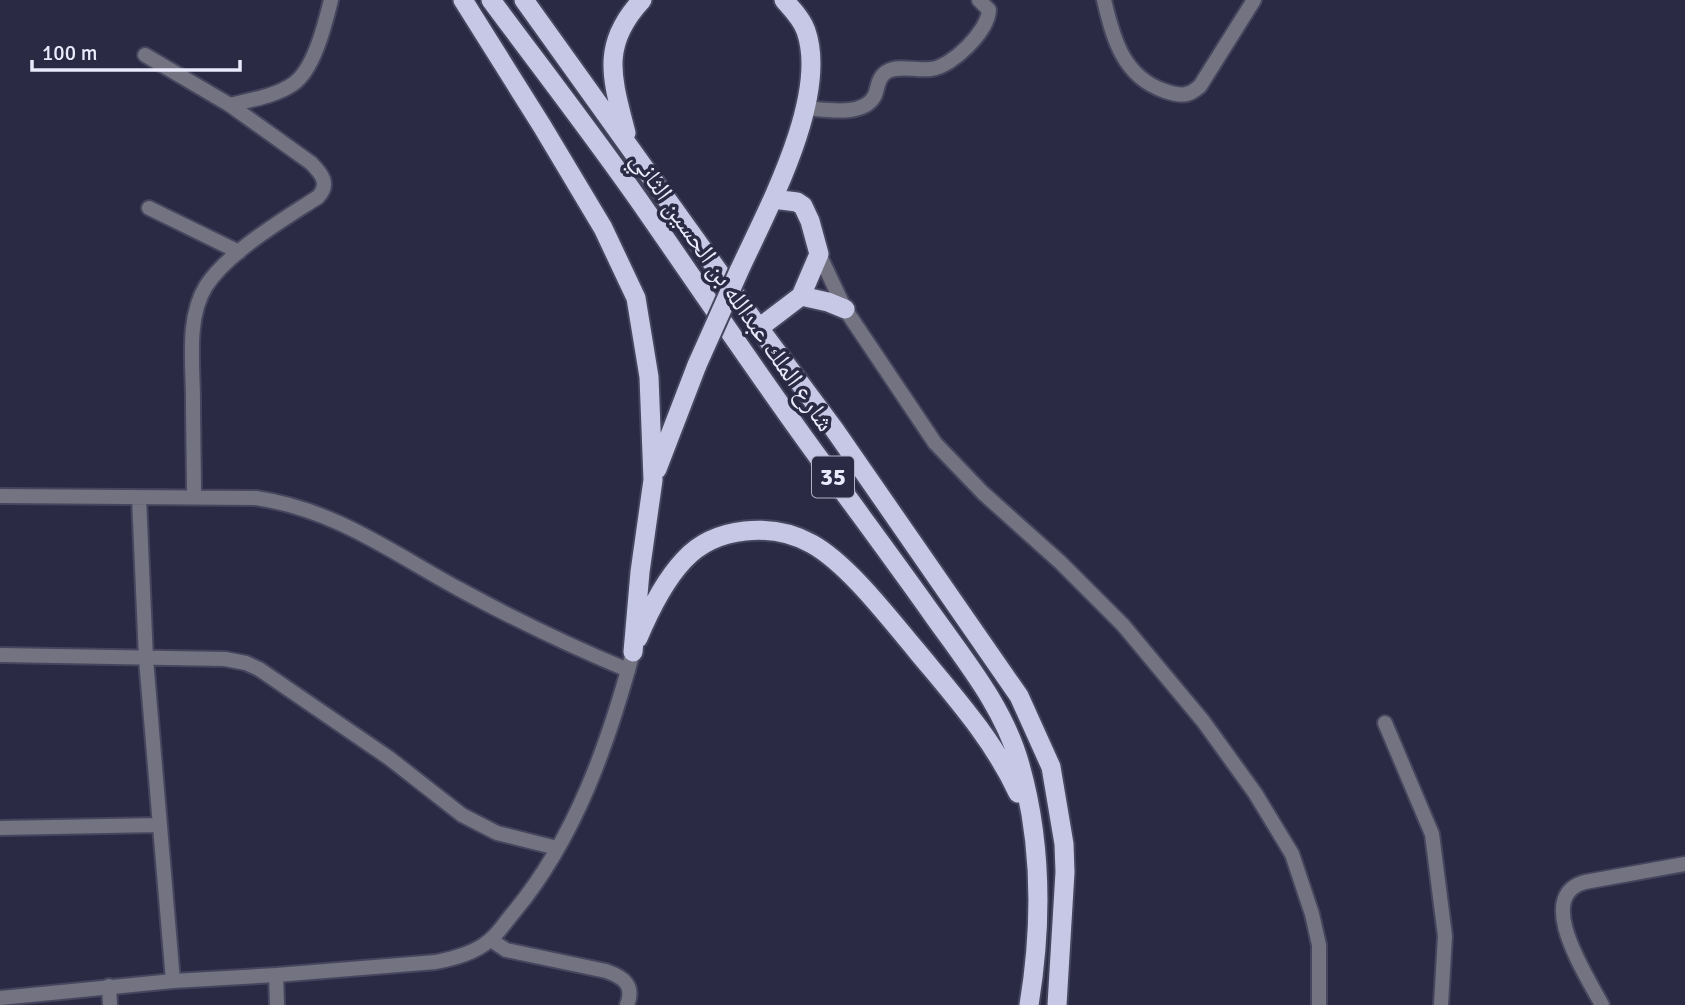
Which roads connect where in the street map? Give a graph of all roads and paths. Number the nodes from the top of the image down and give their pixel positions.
1 (331, 0) edge
2 (463, 0) edge
3 (491, 0) edge
4 (524, 0) edge
5 (642, 0) edge
6 (784, 0) edge
7 (1104, 0) edge
8 (1254, 0) edge
9 (986, 3) edge
10 (145, 55) dead end
11 (230, 105) junction
12 (804, 108) junction
13 (629, 144) junction
14 (772, 199) junction
15 (149, 208) dead end
16 (239, 252) junction
17 (819, 254) junction
18 (801, 296) junction
19 (845, 309) junction
20 (759, 328) junction
21 (652, 406) junction
22 (679, 413) junction
23 (653, 480) junction
24 (0, 496) edge
25 (194, 497) junction
26 (139, 498) junction
27 (0, 655) edge
28 (146, 659) junction
29 (630, 661) junction
30 (1385, 723) dead end
31 (159, 825) junction
32 (0, 828) edge
33 (1033, 828) junction
34 (556, 848) junction
35 (1685, 864) edge
36 (491, 940) junction
37 (276, 975) junction
38 (173, 981) junction
39 (109, 986) junction
40 (9, 1000) edge
41 (110, 1005) edge
42 (277, 1005) edge
43 (627, 1005) edge
44 (1028, 1005) edge
45 (1057, 1005) edge
46 (1319, 1005) edge
47 (1441, 1005) edge
48 (1602, 1005) edge

1 - 11 street
2 - 21 highway
3 - 33 highway, شارع الملك عبدالله بن الحسين الثاني / 35
4 - 13 highway, شارع الملك عبدالله بن الحسين الثاني / 35
5 - 13 highway
6 - 12 highway
7 - 8 street
9 - 12 street
10 - 11 street
11 - 16 street
12 - 14 highway
13 - 20 highway, شارع الملك عبدالله بن الحسين الثاني / 35
14 - 17 highway
14 - 22 highway, bridge
15 - 16 street
16 - 25 street
17 - 18 highway
17 - 19 street
18 - 19 highway
18 - 20 highway
19 - 46 street
20 - 45 highway, شارع الملك عبدالله بن الحسين الثاني / 35
21 - 22 highway
21 - 23 highway
22 - 23 highway
23 - 29 highway
24 - 26 street
25 - 26 street
25 - 29 street
26 - 28 street
27 - 28 street
28 - 31 street
28 - 34 street
29 - 33 highway
29 - 34 street
30 - 47 street
31 - 32 street
31 - 38 street
33 - 44 highway, شارع الملك عبدالله بن الحسين الثاني / 35
34 - 36 street
35 - 48 street
36 - 37 street
36 - 43 street
37 - 38 street
37 - 42 street
38 - 39 street
39 - 40 street
39 - 41 street

